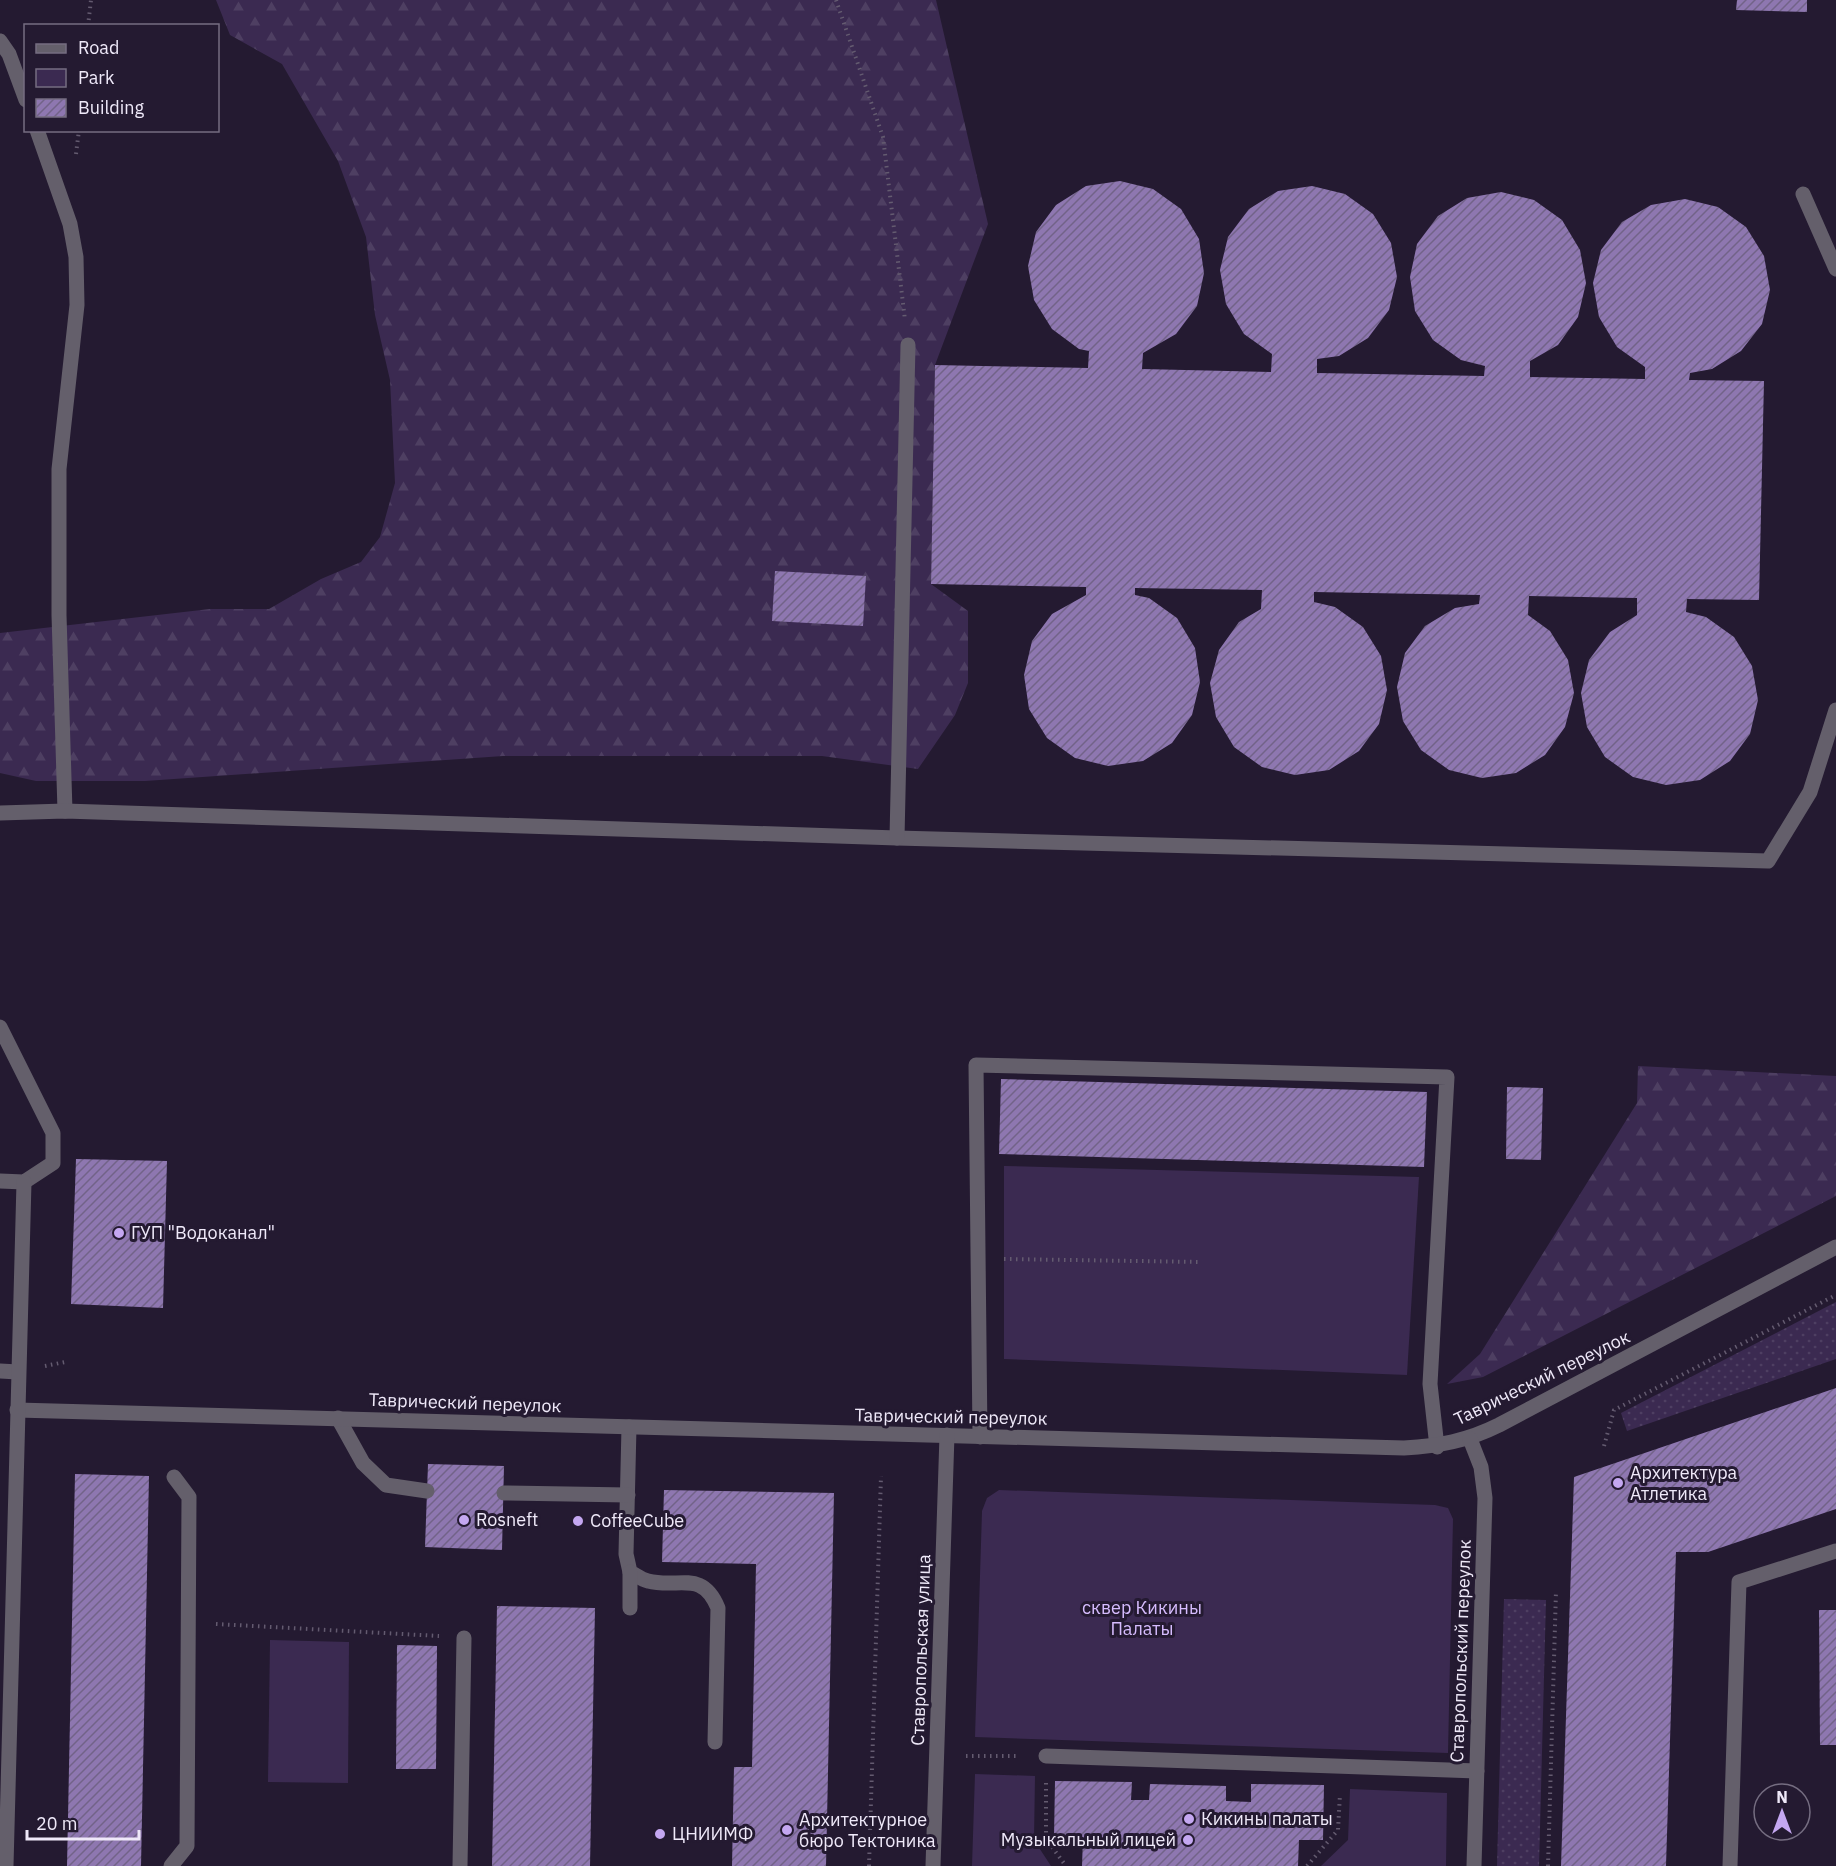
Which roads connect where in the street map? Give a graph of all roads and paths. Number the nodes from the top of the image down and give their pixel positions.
1 (91, 0) edge
2 (836, 0) edge
3 (88, 24) edge
4 (0, 41) edge
5 (24, 95) edge
6 (38, 132) edge
7 (1803, 194) dead end
8 (1836, 269) edge
9 (908, 345) joint
10 (1836, 710) edge
11 (66, 810) junction
12 (0, 813) edge
13 (897, 838) junction
14 (0, 1027) edge
15 (0, 1181) edge
16 (24, 1182) junction
17 (1836, 1247) edge
18 (979, 1258) junction
19 (1202, 1262) dead end
20 (1836, 1295) edge
21 (0, 1371) edge
22 (18, 1372) junction
23 (17, 1410) junction
24 (338, 1418) junction
25 (629, 1427) junction
26 (946, 1435) junction
27 (980, 1437) junction
28 (1470, 1439) junction
29 (1604, 1446) dead end
30 (1437, 1447) junction
31 (881, 1476) dead end
32 (174, 1477) dead end
33 (427, 1491) dead end
34 (504, 1492) dead end
35 (628, 1495) junction
36 (1836, 1551) edge
37 (630, 1572) junction
38 (1556, 1591) dead end
39 (630, 1608) dead end
40 (188, 1623) junction
41 (464, 1638) joint
42 (6, 1655) edge
43 (715, 1742) dead end
44 (966, 1755) dead end
45 (989, 1756) dead end
46 (1046, 1756) joint
47 (1341, 1766) junction
48 (1477, 1771) junction
49 (6, 1866) edge
50 (171, 1866) edge
51 (460, 1866) edge
52 (869, 1866) edge
53 (933, 1866) edge
54 (1066, 1866) edge
55 (1307, 1866) edge
56 (1474, 1866) edge
57 (1548, 1866) edge
58 (1731, 1866) edge

1 - 3 path
2 - 9 path
4 - 5 street
6 - 11 street
7 - 8 street
9 - 13 street
10 - 13 street
11 - 12 street
11 - 13 street
14 - 16 street
15 - 16 street
16 - 22 street
17 - 28 street, Таврический переулок
18 - 19 path
18 - 27 street
18 - 30 street
20 - 29 path
21 - 22 street
22 - 23 street
23 - 24 street, Таврический переулок
23 - 42 street
24 - 25 street, Таврический переулок
24 - 33 street
25 - 26 street, Таврический переулок
25 - 35 street
26 - 27 street, Таврический переулок
26 - 53 street, Ставропольская улица
27 - 30 street, Таврический переулок
28 - 30 street, Таврический переулок
28 - 48 street, Ставропольский переулок
31 - 52 path
32 - 40 street
34 - 35 street
35 - 37 street
36 - 58 street
37 - 39 street
37 - 43 street
38 - 57 path
40 - 41 path
40 - 50 street
41 - 51 street
42 - 49 street
44 - 45 path
46 - 47 street
46 - 54 path
47 - 48 street
47 - 55 path
48 - 56 street, Ставропольский переулок

